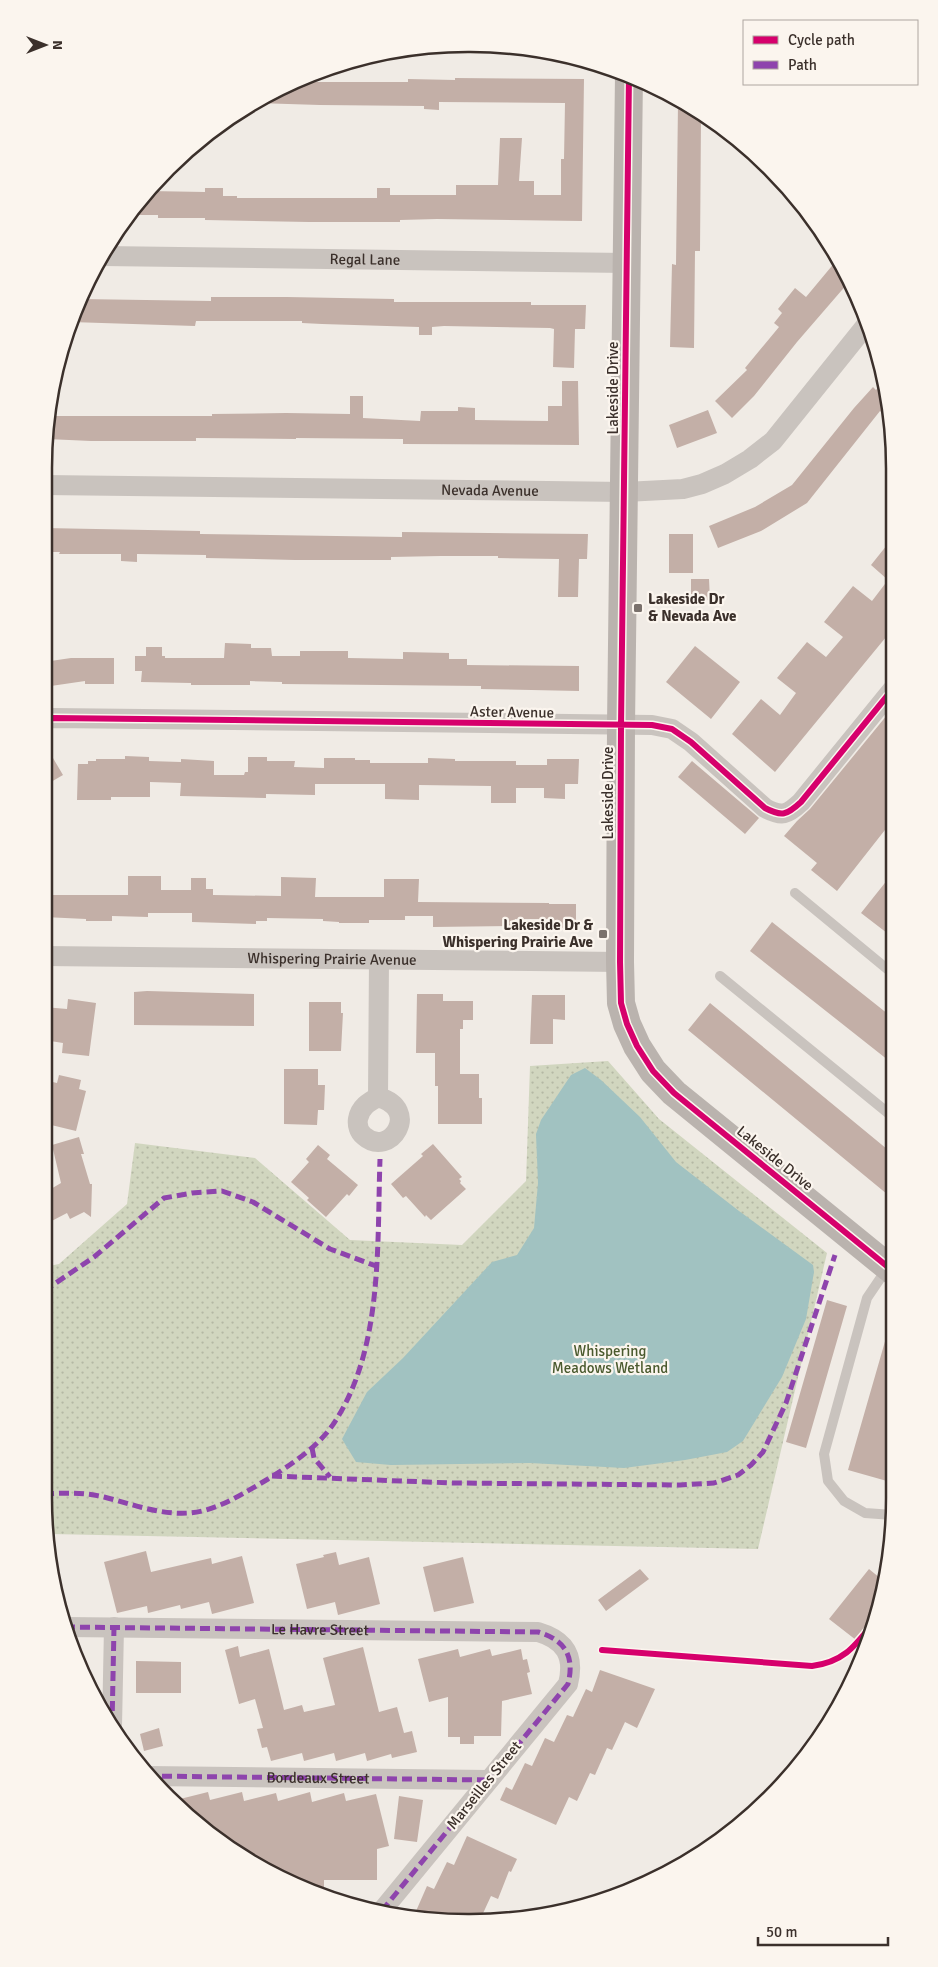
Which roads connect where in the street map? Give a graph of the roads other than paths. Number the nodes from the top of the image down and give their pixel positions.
1 (629, 84) edge
2 (111, 256) edge
3 (627, 263) junction
4 (861, 331) edge
5 (52, 485) edge
6 (625, 492) junction
7 (886, 697) edge
8 (52, 718) edge
9 (621, 726) junction
10 (795, 893) dead end
11 (52, 956) edge
12 (379, 960) junction
13 (620, 962) junction
14 (886, 968) edge
15 (720, 976) dead end
16 (378, 1097) dead end
17 (886, 1111) edge
18 (886, 1265) edge
19 (886, 1275) edge
20 (885, 1514) edge
21 (73, 1627) edge
22 (114, 1627) junction
23 (567, 1652) joint
24 (112, 1713) edge
25 (159, 1776) edge
26 (488, 1780) junction
27 (386, 1906) edge

1 - 3 street, Lakeside Drive
2 - 3 street, Regal Lane
3 - 6 street, Lakeside Drive
4 - 6 street, Nevada Avenue
5 - 6 street, Nevada Avenue
6 - 9 street, Lakeside Drive
7 - 9 street, Aster Avenue
8 - 9 street, Aster Avenue
9 - 13 street, Lakeside Drive
10 - 14 lane
11 - 12 street, Whispering Prairie Avenue
12 - 13 street, Whispering Prairie Avenue
12 - 16 street
13 - 18 street, Lakeside Drive
15 - 17 lane
19 - 20 lane
21 - 22 street, Le Havre Street
22 - 23 street, Le Havre Street
22 - 24 street
23 - 26 street, Marseilles Street
25 - 26 street, Bordeaux Street
26 - 27 street, Marseilles Street

